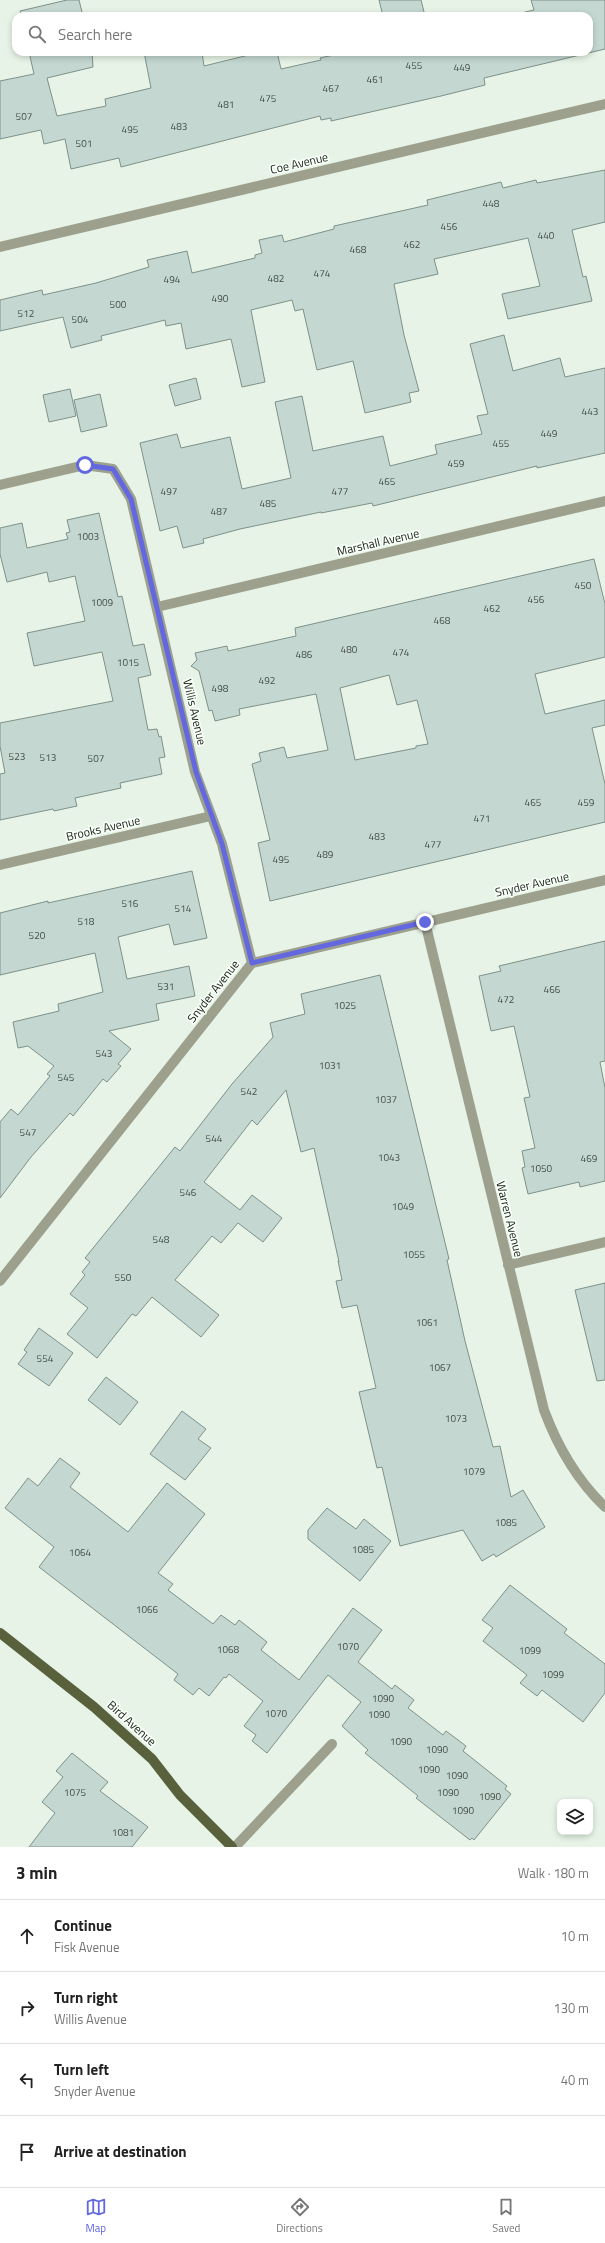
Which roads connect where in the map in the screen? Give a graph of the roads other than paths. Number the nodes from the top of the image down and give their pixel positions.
1 (605, 104) edge
2 (0, 247) edge
3 (0, 485) edge
4 (605, 501) edge
5 (157, 607) junction
6 (211, 816) junction
7 (0, 865) edge
8 (605, 880) edge
9 (425, 922) junction
10 (252, 963) junction
11 (605, 1242) edge
12 (508, 1265) junction
13 (0, 1281) edge
14 (605, 1507) edge
15 (0, 1633) edge
16 (332, 1744) dead end
17 (233, 1847) edge

1 - 2 street, Coe Avenue
3 - 5 street, Willis Avenue
4 - 5 street, Marshall Avenue
5 - 6 street, Willis Avenue
6 - 7 street, Brooks Avenue
6 - 10 street, Willis Avenue
8 - 9 street, Snyder Avenue
9 - 10 street, Snyder Avenue
9 - 12 street, Warren Avenue
10 - 13 street, Snyder Avenue
11 - 12 street
12 - 14 street, Warren Avenue
15 - 17 main road, Bird Avenue
16 - 17 street

